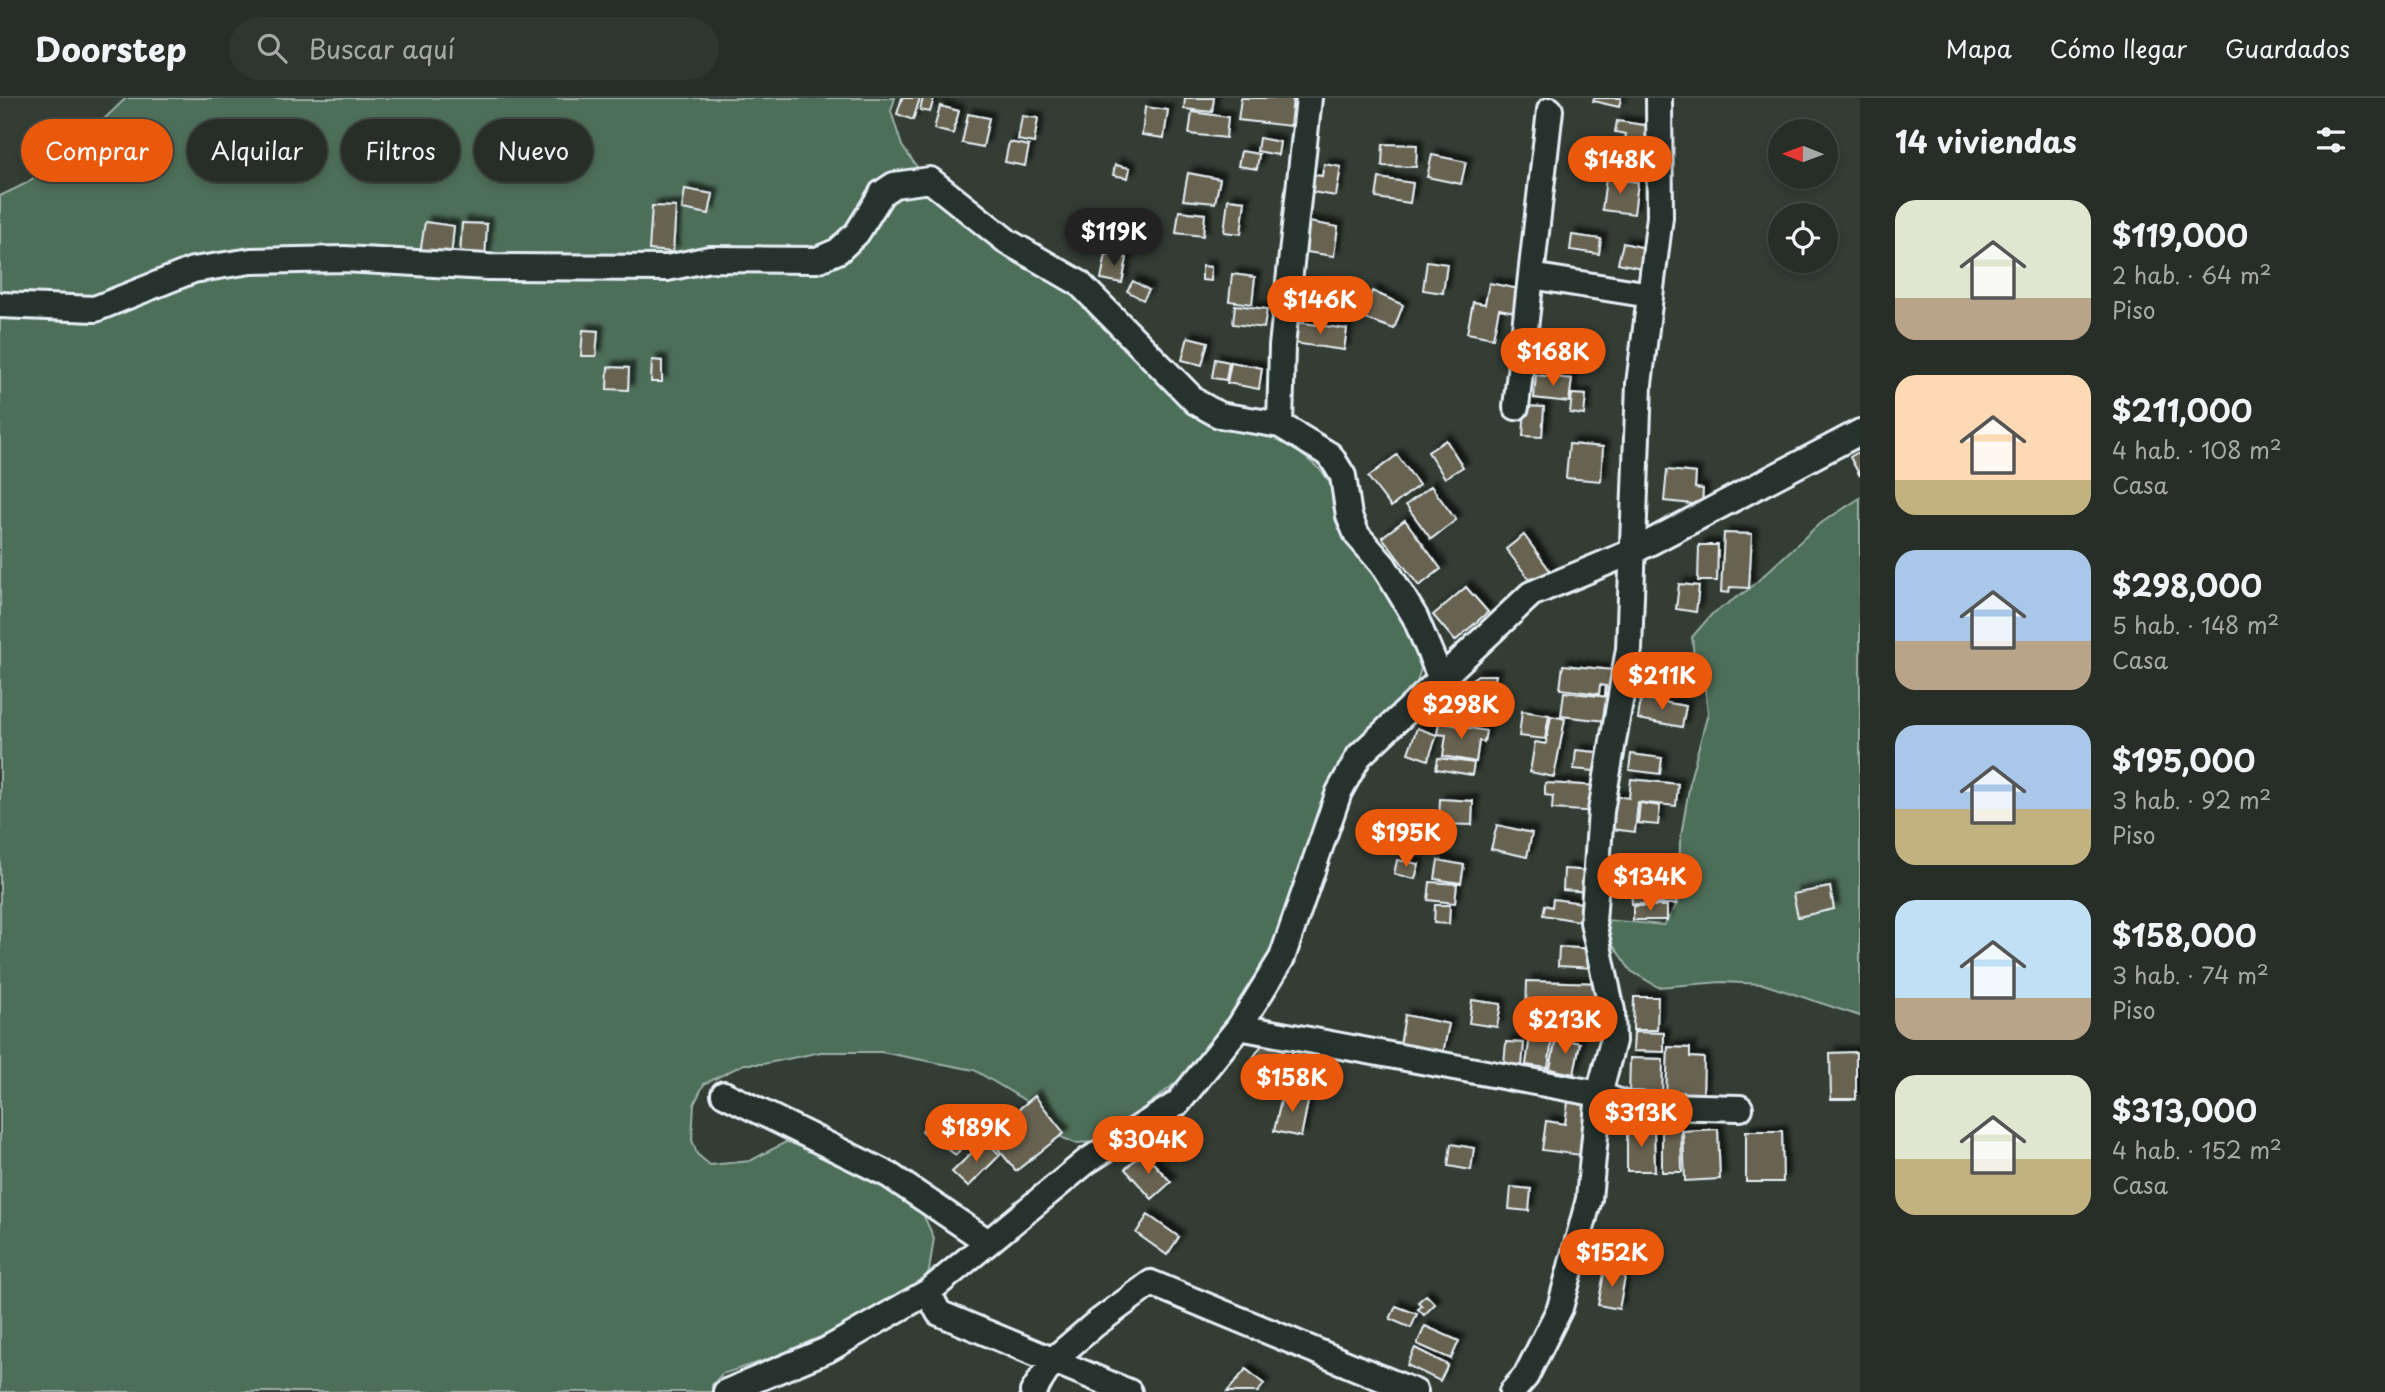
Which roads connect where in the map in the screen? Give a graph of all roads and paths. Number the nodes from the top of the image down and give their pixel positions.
1 (1309, 98) edge
2 (1659, 98) edge
3 (1550, 110) dead end
4 (1531, 276) junction
5 (1650, 295) junction
6 (0, 305) edge
7 (1516, 407) dead end
8 (1280, 425) junction
9 (1860, 432) edge
10 (1632, 552) junction
11 (1441, 679) junction
12 (1239, 1027) junction
13 (724, 1094) dead end
14 (1599, 1094) junction
15 (1740, 1108) dead end
16 (988, 1242) junction
17 (928, 1292) junction
18 (1054, 1360) junction
19 (726, 1392) edge
20 (1033, 1392) edge
21 (1129, 1392) edge
22 (1415, 1392) edge
23 (1512, 1392) edge

1 - 8 street
2 - 5 street
3 - 4 street
4 - 5 street
4 - 7 street
5 - 10 street
6 - 8 street
8 - 11 street
9 - 10 street
10 - 11 street
10 - 14 street
11 - 12 street
12 - 14 street
12 - 16 street
13 - 16 street
14 - 15 street
14 - 23 street
16 - 17 street
17 - 18 street
17 - 19 street
18 - 20 street
18 - 21 street
18 - 22 street

